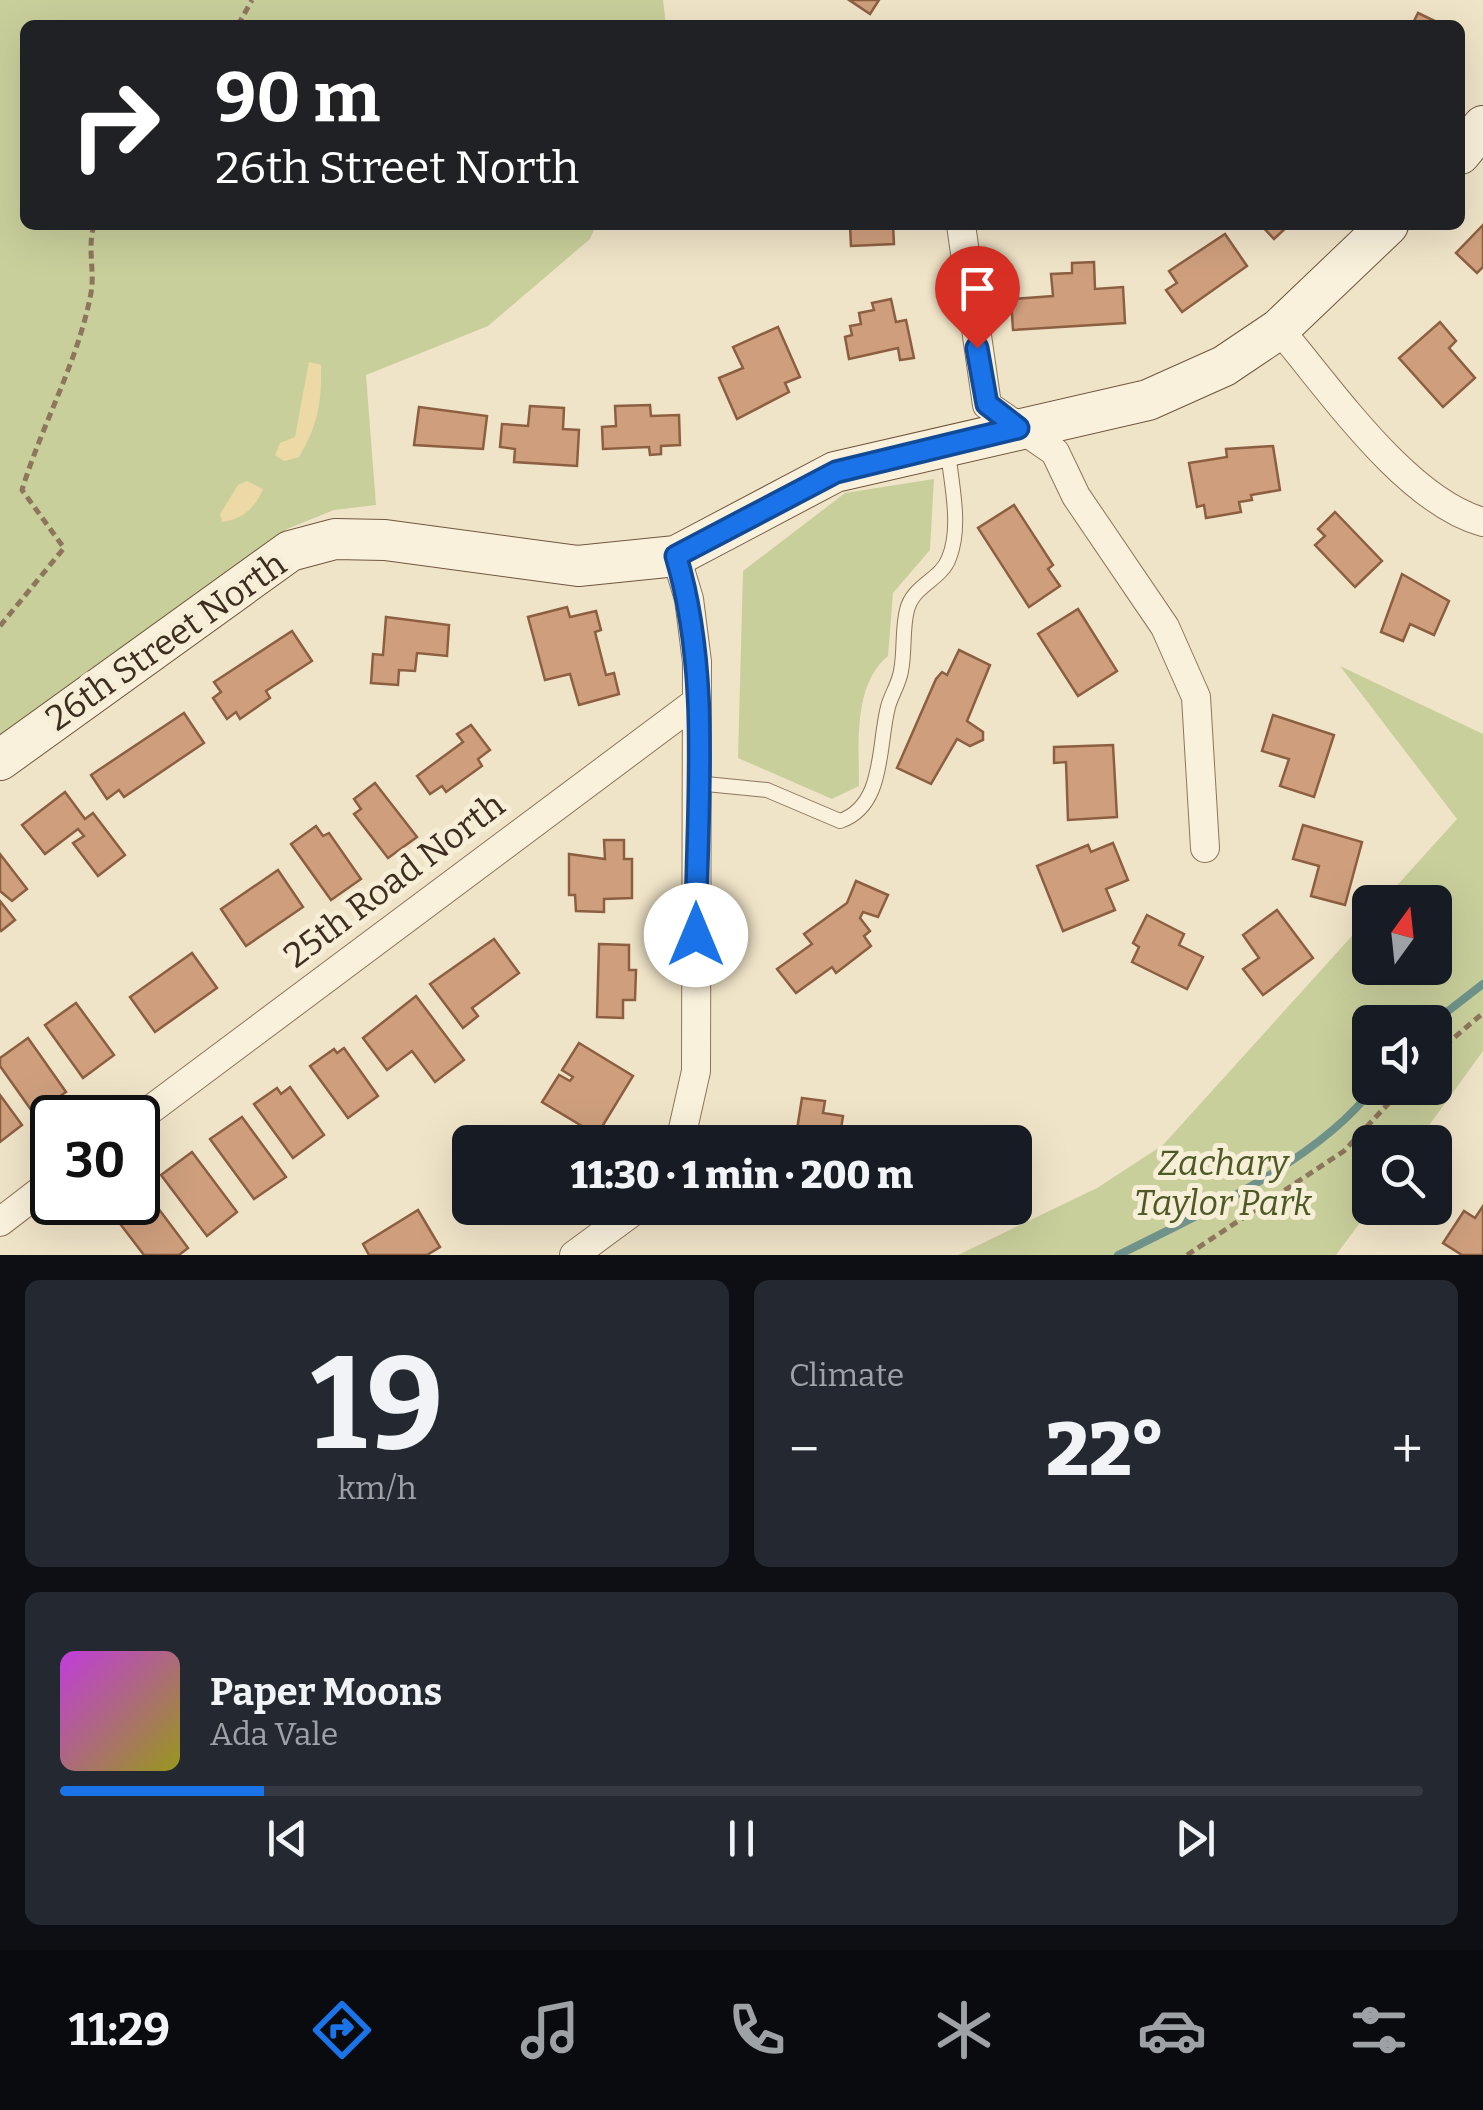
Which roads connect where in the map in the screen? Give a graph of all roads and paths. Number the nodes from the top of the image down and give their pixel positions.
1 (1483, 126) edge
2 (1465, 148) edge
3 (93, 230) edge
4 (962, 230) edge
5 (1383, 230) edge
6 (1279, 329) junction
7 (1018, 428) junction
8 (948, 445) junction
9 (1483, 522) edge
10 (676, 556) junction
11 (0, 626) edge
12 (696, 702) junction
13 (0, 760) edge
14 (696, 783) junction
15 (1205, 848) dead end
16 (1483, 1013) edge
17 (1452, 1039) edge
18 (160, 1103) edge
19 (1388, 1105) edge
20 (684, 1125) edge
21 (30, 1199) edge
22 (0, 1222) edge
23 (615, 1225) edge
24 (574, 1255) edge
25 (1187, 1255) edge

1 - 2 street
3 - 11 path
4 - 7 street
5 - 6 street, 26th Street North
6 - 7 street, 26th Street North
6 - 9 street
7 - 8 street, 26th Street North
7 - 15 street
8 - 10 street, 26th Street North
8 - 14 lane
10 - 12 street
10 - 13 street, 26th Street North
12 - 14 street
12 - 18 street, 25th Road North
14 - 20 street
16 - 17 path
19 - 25 path
21 - 22 street
23 - 24 street

